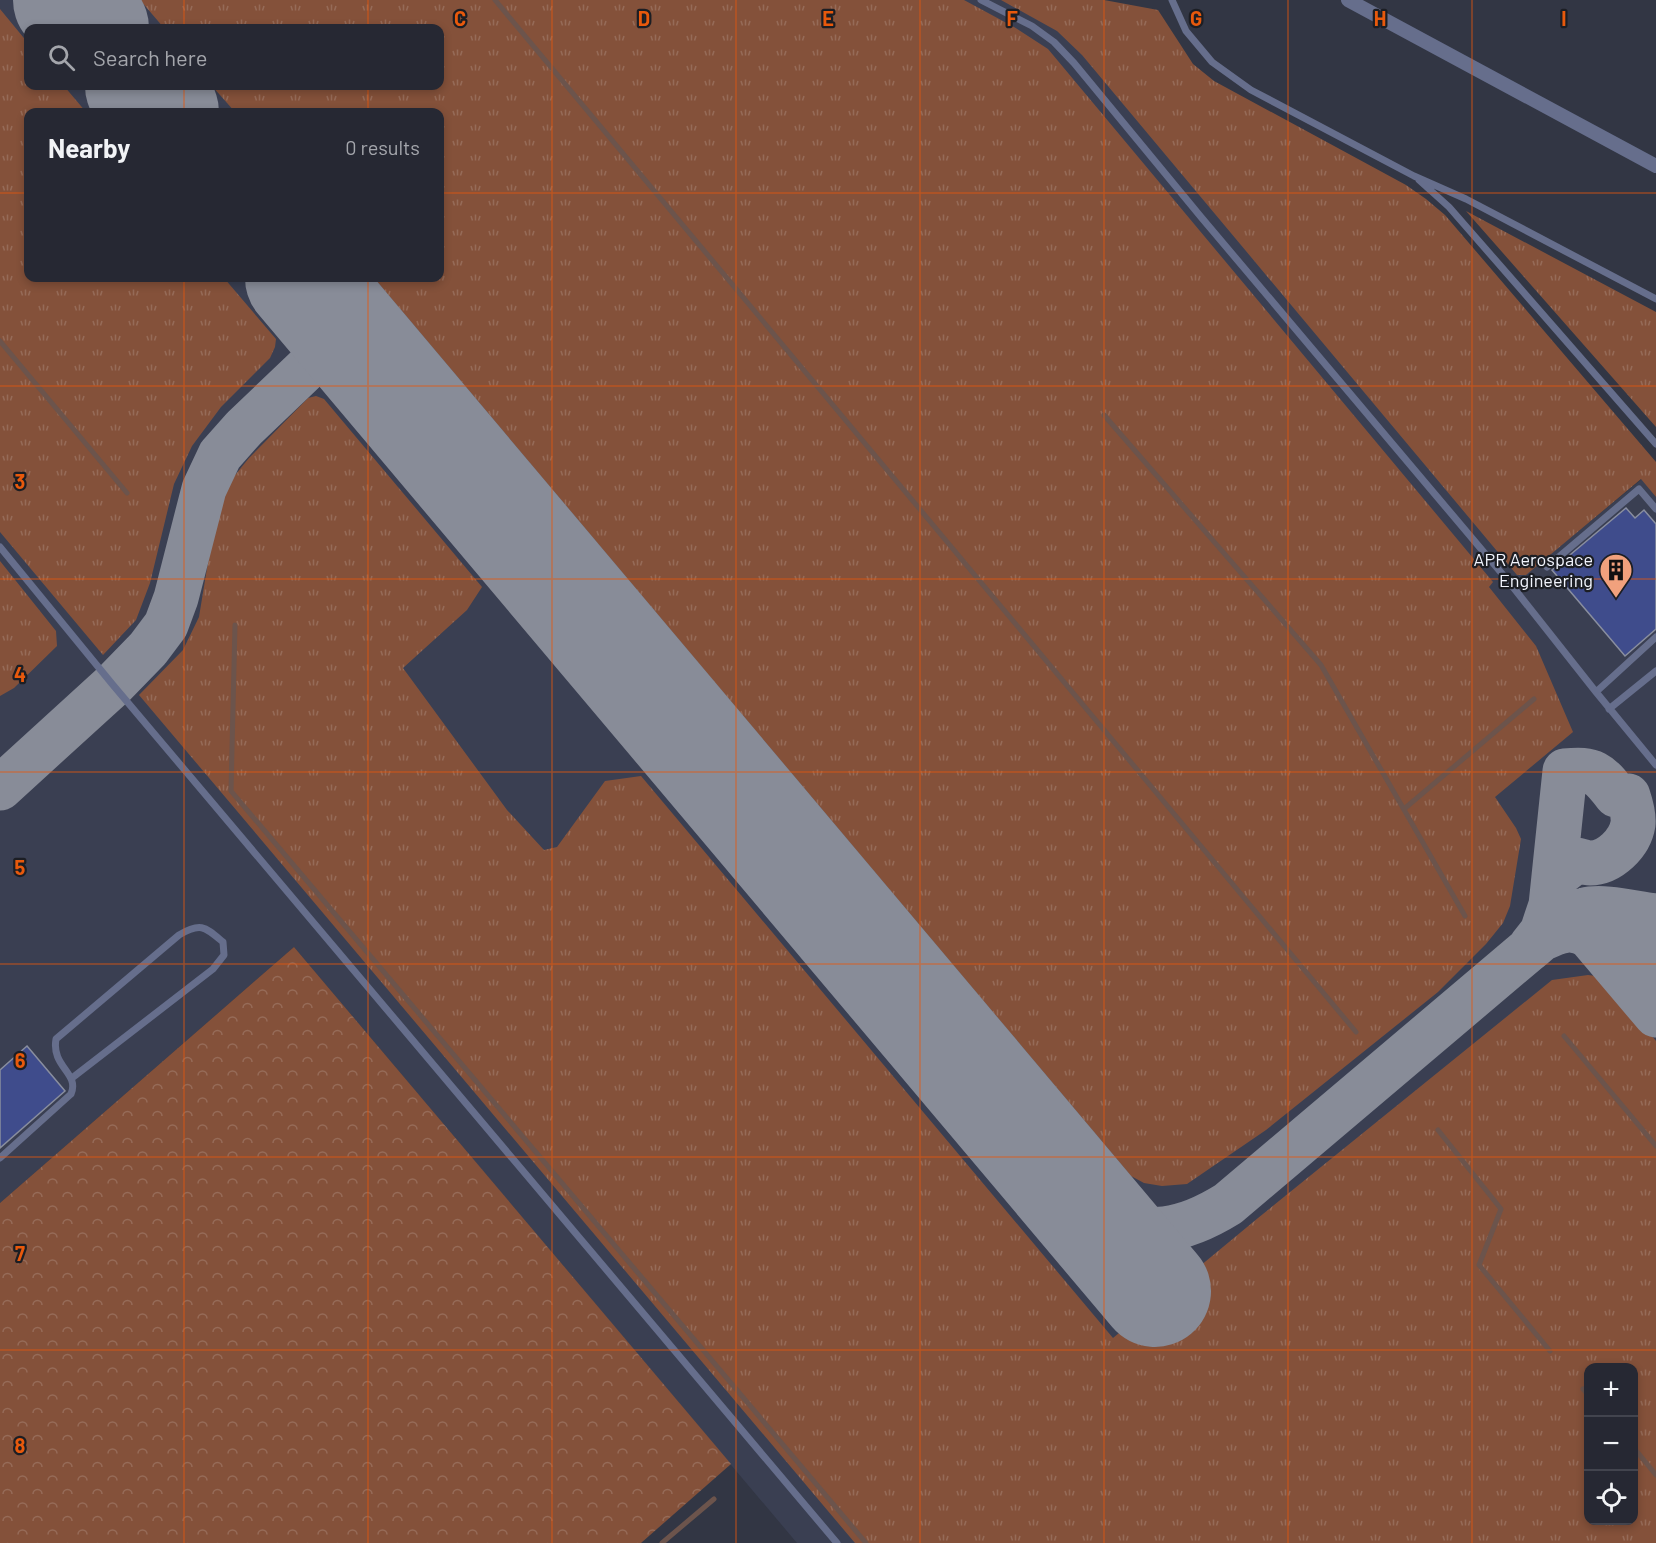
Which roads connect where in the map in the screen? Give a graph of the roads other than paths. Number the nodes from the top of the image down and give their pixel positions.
1 (981, 0) edge
2 (1172, 0) edge
3 (1348, 0) edge
4 (1656, 166) edge
5 (1414, 176) junction
6 (1656, 299) edge
7 (1656, 444) edge
8 (1656, 509) edge
9 (0, 547) edge
10 (1547, 567) dead end
11 (1656, 637) edge
12 (1656, 671) edge
13 (1596, 692) junction
14 (1610, 709) junction
15 (1656, 765) edge
16 (72, 1078) junction
17 (0, 1158) edge
18 (837, 1543) edge

1 - 13 lane
2 - 5 lane
3 - 4 street
5 - 6 lane
5 - 7 lane
8 - 10 lane
9 - 18 lane
11 - 13 lane
12 - 14 lane
13 - 14 lane
14 - 15 lane
16 - 16 lane
16 - 17 lane

